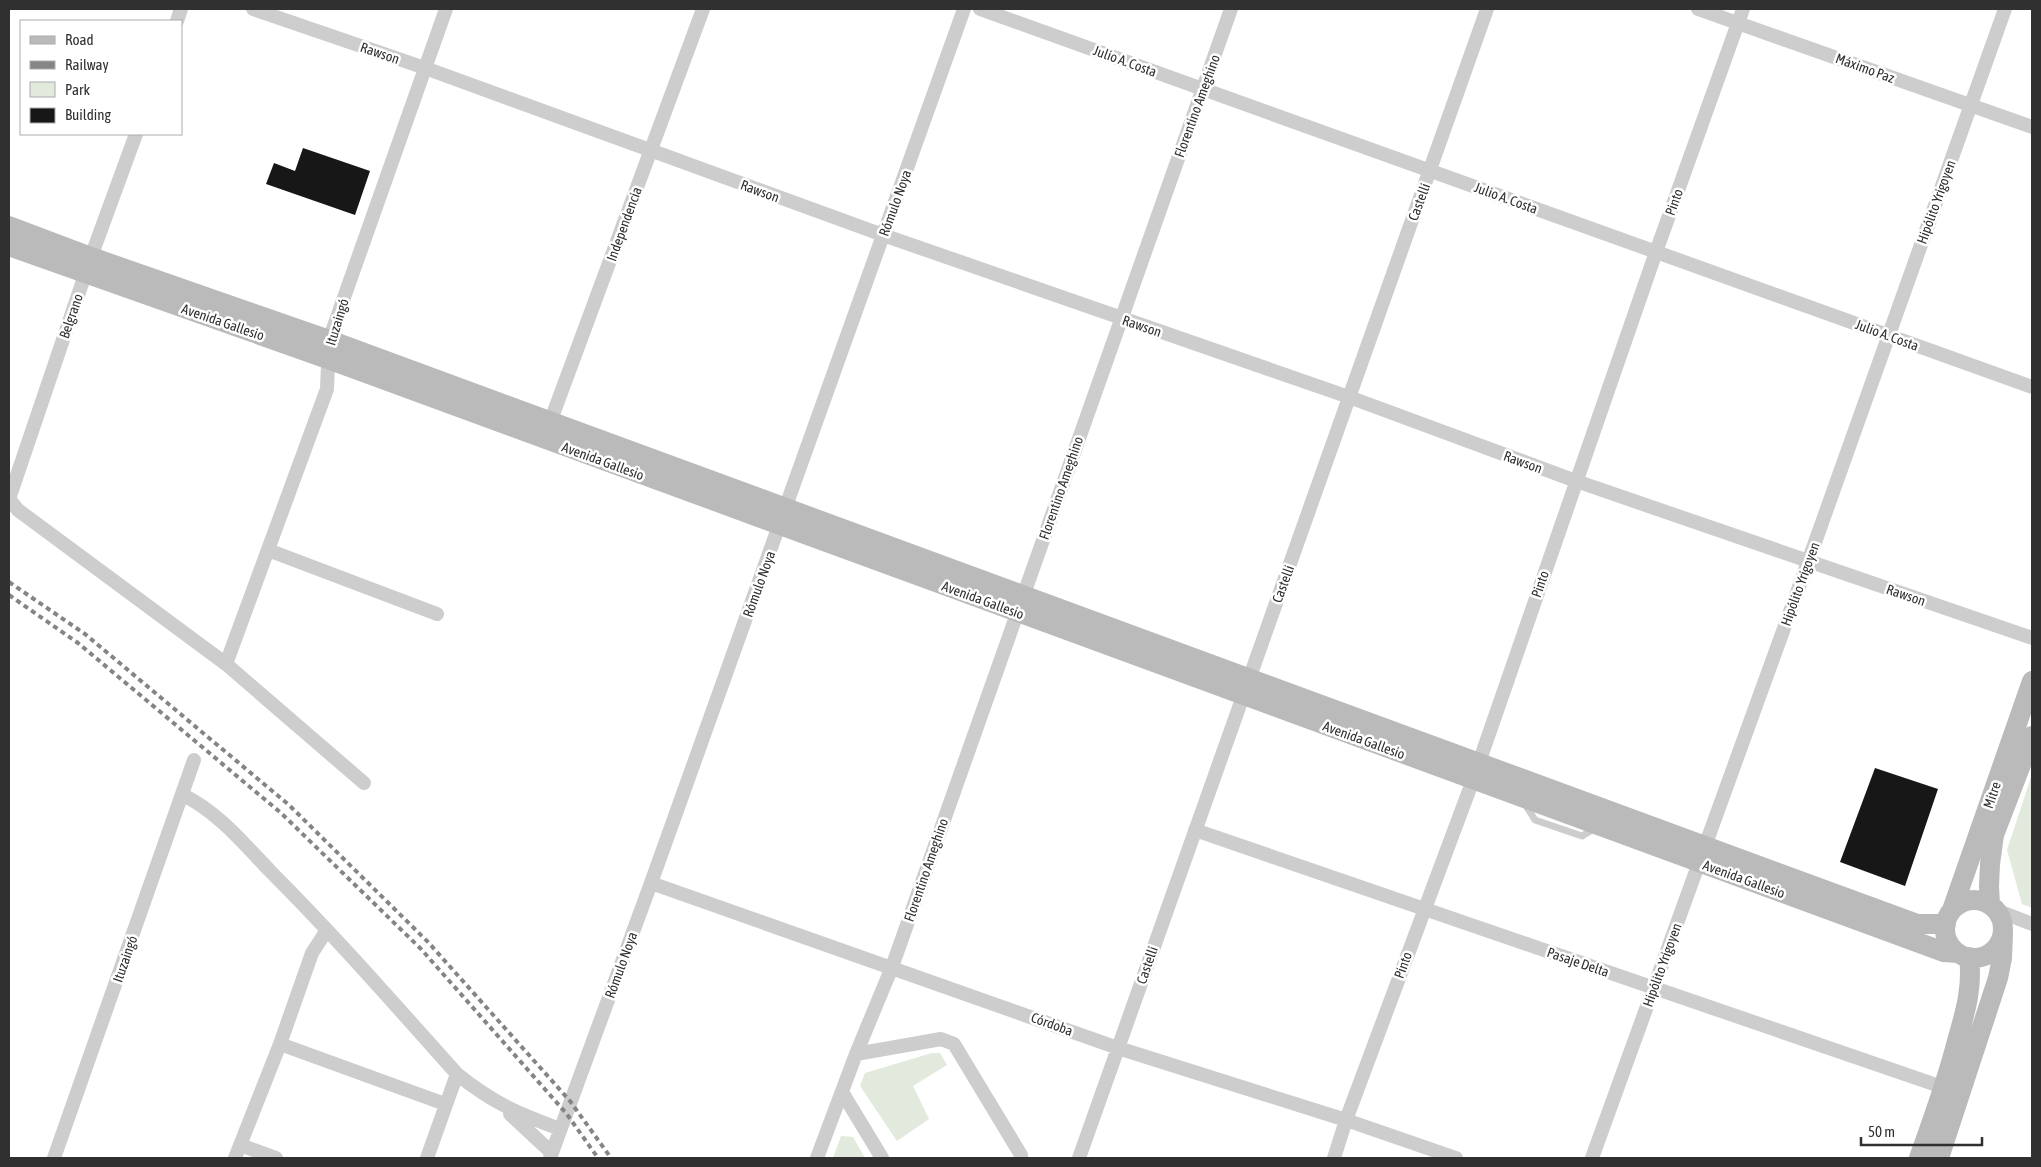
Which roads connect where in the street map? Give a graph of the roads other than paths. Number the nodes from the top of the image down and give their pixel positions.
1 (253, 9) edge
2 (446, 9) edge
3 (703, 9) edge
4 (964, 9) edge
5 (980, 9) edge
6 (1231, 9) edge
7 (1488, 9) edge
8 (1698, 9) edge
9 (1743, 9) edge
10 (2005, 9) edge
11 (1738, 23) junction
12 (425, 68) junction
13 (1203, 89) junction
14 (1971, 106) junction
15 (2032, 127) edge
16 (136, 135) edge
17 (651, 151) junction
18 (1430, 170) junction
19 (9, 226) edge
20 (883, 235) junction
21 (9, 246) edge
22 (1656, 252) junction
23 (88, 265) junction
24 (1121, 319) junction
25 (1888, 335) junction
26 (328, 349) junction
27 (2032, 387) edge
28 (1349, 397) junction
29 (547, 430) junction
30 (1576, 481) junction
31 (9, 498) edge
32 (783, 517) junction
33 (268, 550) junction
34 (1808, 562) junction
35 (1020, 604) junction
36 (437, 614) dead end
37 (2032, 638) edge
38 (226, 664) junction
39 (2032, 680) edge
40 (1246, 687) junction
41 (2032, 736) edge
42 (194, 760) dead end
43 (1476, 771) junction
44 (364, 784) dead end
45 (183, 795) junction
46 (1195, 830) junction
47 (1702, 854) junction
48 (651, 883) junction
49 (1993, 907) junction
50 (1424, 909) junction
51 (1949, 917) junction
52 (2032, 924) edge
53 (327, 930) junction
54 (2003, 933) junction
55 (1963, 955) junction
56 (892, 967) junction
57 (1653, 988) junction
58 (280, 1044) junction
59 (1118, 1048) junction
60 (856, 1054) junction
61 (457, 1074) junction
62 (1953, 1090) junction
63 (842, 1092) junction
64 (445, 1104) junction
65 (500, 1105) junction
66 (1346, 1120) junction
67 (560, 1129) junction
68 (238, 1152) edge
69 (1021, 1155) dead end
70 (551, 1156) edge
71 (54, 1158) edge
72 (276, 1158) edge
73 (426, 1158) edge
74 (818, 1158) edge
75 (882, 1158) edge
76 (1079, 1158) edge
77 (1334, 1158) edge
78 (1456, 1158) edge
79 (1592, 1158) edge
80 (1919, 1158) edge
81 (1939, 1158) edge

1 - 12 street, Rawson
2 - 12 street, Ituzaingó
3 - 17 street, Independencia
4 - 20 street, Rómulo Noya
5 - 13 street, Julio A. Costa
6 - 13 street, Florentino Ameghino
7 - 18 street, Castelli
8 - 11 street, Máximo Paz
9 - 11 street, Pinto
10 - 14 street, Hipólito Yrigoyen
11 - 14 street, Máximo Paz
11 - 22 street, Pinto
12 - 17 street, Rawson
12 - 26 street, Ituzaingó
13 - 18 street, Julio A. Costa
13 - 24 street, Florentino Ameghino
14 - 15 street, Máximo Paz
14 - 25 street, Hipólito Yrigoyen
16 - 23 street, Belgrano
17 - 20 street, Rawson
17 - 29 street, Independencia
18 - 22 street, Julio A. Costa
18 - 28 street, Castelli
19 - 23 main road, Avenida Gallesio
20 - 24 street, Rawson
20 - 32 street, Rómulo Noya
21 - 23 main road, Avenida Gallesio
22 - 25 street, Julio A. Costa
22 - 30 street, Pinto
23 - 26 main road, Avenida Gallesio
23 - 31 street, Belgrano
24 - 28 street, Rawson
24 - 35 street, Florentino Ameghino
25 - 27 street, Julio A. Costa
25 - 34 street, Hipólito Yrigoyen
26 - 29 main road, Avenida Gallesio
26 - 33 street, Ituzaingó
28 - 30 street, Rawson
28 - 40 street, Castelli
29 - 32 main road, Avenida Gallesio
30 - 34 street, Rawson
30 - 43 street, Pinto
31 - 38 street
32 - 35 main road, Avenida Gallesio
32 - 48 street, Rómulo Noya
33 - 36 street
33 - 38 street, Ituzaingó
34 - 37 street, Rawson
34 - 47 street, Hipólito Yrigoyen
35 - 40 main road, Avenida Gallesio
35 - 56 street, Florentino Ameghino
38 - 44 street
39 - 51 main road, Mitre
40 - 43 main road, Avenida Gallesio
40 - 46 street, Castelli
41 - 49 main road, Mitre
42 - 45 street, Ituzaingó
43 - 47 main road, Avenida Gallesio
43 - 47 main road, Avenida Gallesio
43 - 50 street, Pinto
45 - 53 street
45 - 71 street, Ituzaingó
46 - 50 street, Pasaje Delta
46 - 59 street, Castelli
47 - 51 main road, Avenida Gallesio
47 - 55 main road, Avenida Gallesio
47 - 57 street, Hipólito Yrigoyen
48 - 56 street, Córdoba
48 - 67 street, Rómulo Noya
49 - 51 main road
49 - 52 street
49 - 54 main road
50 - 57 street, Pasaje Delta
50 - 66 street, Pinto
51 - 55 main road
53 - 58 street
53 - 61 street
54 - 55 main road
54 - 62 main road
55 - 62 main road
56 - 59 street, Córdoba
56 - 60 street, Florentino Ameghino
57 - 62 street, Pasaje Delta
57 - 79 street, Hipólito Yrigoyen
58 - 64 street
58 - 68 street
59 - 66 street, Córdoba
59 - 76 street, Castelli
60 - 63 street, Florentino Ameghino
60 - 69 street
61 - 64 street
61 - 65 street
62 - 80 main road
62 - 81 main road
63 - 74 street, Florentino Ameghino
63 - 75 street
64 - 73 street
65 - 67 street
65 - 70 street
66 - 77 street, Pinto
66 - 78 street, Córdoba
67 - 70 street, Rómulo Noya
68 - 72 street

